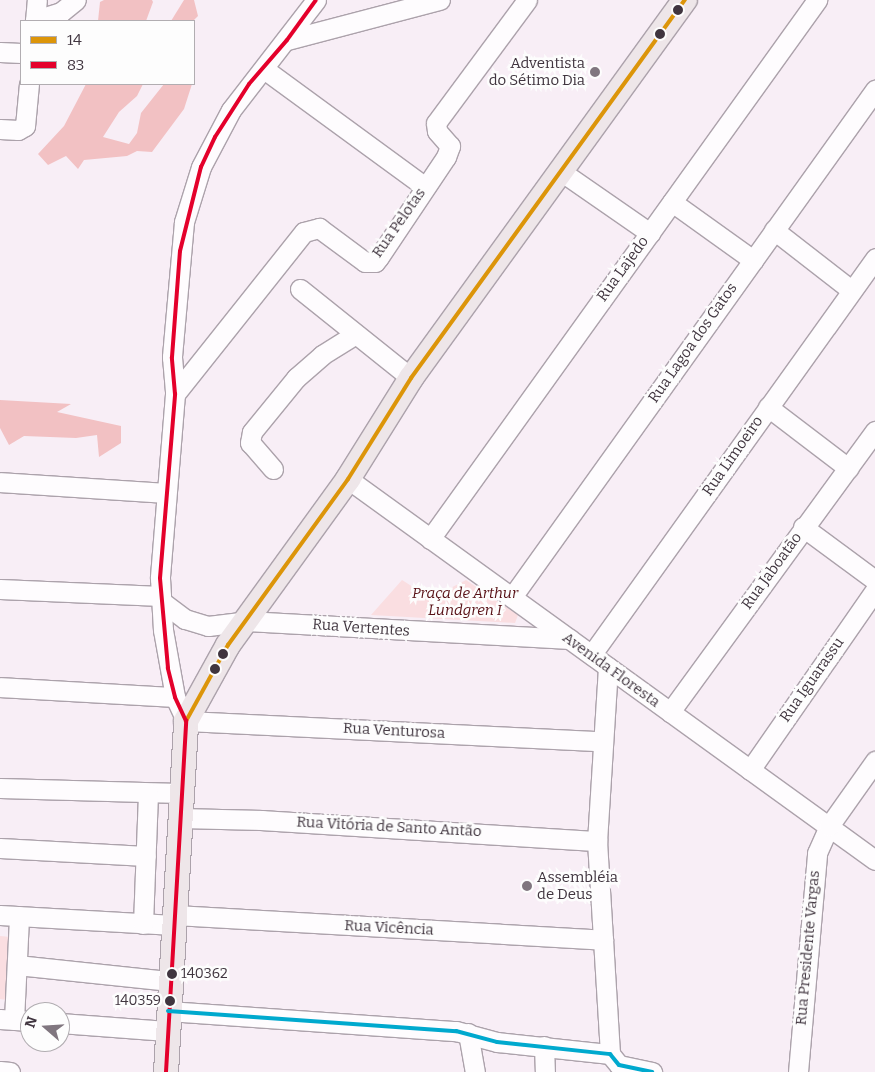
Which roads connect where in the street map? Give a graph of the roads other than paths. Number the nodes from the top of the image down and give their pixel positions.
1 (37, 0) edge
2 (76, 0) edge
3 (316, 0) edge
4 (440, 0) edge
5 (527, 0) edge
6 (685, 0) edge
7 (818, 0) edge
8 (35, 20) edge
9 (38, 20) edge
10 (287, 40) junction
11 (0, 52) edge
12 (20, 53) edge
13 (264, 69) junction
14 (29, 85) edge
15 (875, 90) edge
16 (0, 129) edge
17 (560, 170) junction
18 (424, 186) junction
19 (672, 202) junction
20 (774, 230) junction
21 (650, 233) junction
22 (875, 258) edge
23 (753, 260) junction
24 (300, 289) dead end
25 (851, 290) junction
26 (355, 334) junction
27 (411, 378) junction
28 (175, 394) junction
29 (768, 407) junction
30 (875, 431) edge
31 (848, 468) junction
32 (274, 470) dead end
33 (348, 479) junction
34 (0, 482) edge
35 (165, 493) junction
36 (803, 528) junction
37 (430, 539) junction
38 (875, 580) edge
39 (0, 589) edge
40 (875, 590) edge
41 (512, 597) junction
42 (161, 599) junction
43 (247, 620) junction
44 (569, 639) junction
45 (592, 654) junction
46 (608, 667) junction
47 (0, 687) edge
48 (175, 697) junction
49 (670, 712) junction
50 (186, 721) junction
51 (601, 741) junction
52 (875, 761) edge
53 (750, 770) junction
54 (0, 788) edge
55 (148, 793) junction
56 (180, 793) junction
57 (180, 818) junction
58 (829, 826) junction
59 (598, 841) junction
60 (0, 848) edge
61 (146, 856) junction
62 (875, 860) edge
63 (0, 915) edge
64 (19, 916) junction
65 (175, 920) junction
66 (143, 924) junction
67 (603, 940) junction
68 (17, 965) junction
69 (170, 981) junction
70 (15, 1020) edge
71 (168, 1021) junction
72 (70, 1023) edge
73 (468, 1034) junction
74 (544, 1046) junction
75 (610, 1054) junction
76 (0, 1071) edge
77 (165, 1071) edge
78 (10, 1072) edge
79 (475, 1072) edge
80 (545, 1072) edge
81 (652, 1072) edge
82 (798, 1072) edge

1 - 8 street
2 - 9 street
3 - 10 street
4 - 10 street
5 - 18 street, Rua Pelotas
6 - 17 main road
7 - 19 street, Rua Lajedo
10 - 13 street
11 - 12 street
13 - 18 street
13 - 28 street
14 - 16 street
15 - 20 street, Rua Lagoa dos Gatos
17 - 21 street
17 - 27 main road
18 - 28 street, Rua Pelotas
19 - 21 street, Rua Lajedo
19 - 23 street
20 - 23 street, Rua Lagoa dos Gatos
20 - 25 street
21 - 37 street, Rua Lajedo
22 - 25 street, Rua Limoeiro
23 - 41 street, Rua Lagoa dos Gatos
24 - 26 street
25 - 29 street, Rua Limoeiro
26 - 27 street
26 - 32 street
27 - 33 main road
28 - 35 street
29 - 31 street
29 - 45 street, Rua Limoeiro
30 - 31 street, Rua Jaboatão
31 - 36 street, Rua Jaboatão
33 - 37 street, Avenida Floresta
33 - 43 main road
34 - 35 street
35 - 42 street
36 - 38 street
36 - 49 street, Rua Jaboatão
37 - 41 street, Avenida Floresta
39 - 42 street
40 - 53 street, Rua Iguarassu
41 - 44 street, Avenida Floresta
42 - 43 street, Rua Vertentes
42 - 48 street
43 - 44 street, Rua Vertentes
43 - 50 main road
44 - 45 street, Avenida Floresta
45 - 46 street, Avenida Floresta
46 - 49 street, Avenida Floresta
46 - 51 street
47 - 48 street
48 - 50 street
49 - 53 street, Avenida Floresta
50 - 51 street, Rua Venturosa
50 - 56 main road
51 - 59 street
52 - 58 street, Rua Presidente Vargas
53 - 58 street, Avenida Floresta
54 - 55 street
55 - 56 street
55 - 61 street
56 - 57 main road
57 - 59 street, Rua Vitória de Santo Antão
57 - 65 main road
58 - 62 street, Avenida Floresta
58 - 82 street, Rua Presidente Vargas
59 - 67 street
60 - 61 street
61 - 66 street
63 - 64 street, Rua Vicência
64 - 66 street, Rua Vicência
64 - 68 street
65 - 66 street, Rua Vicência
65 - 67 street, Rua Vicência
65 - 69 main road
67 - 75 street
68 - 69 street
68 - 70 street
69 - 71 main road
71 - 72 street
71 - 73 street
71 - 77 main road
73 - 74 street
73 - 79 street
74 - 75 street
74 - 80 street
75 - 81 street
76 - 78 street

